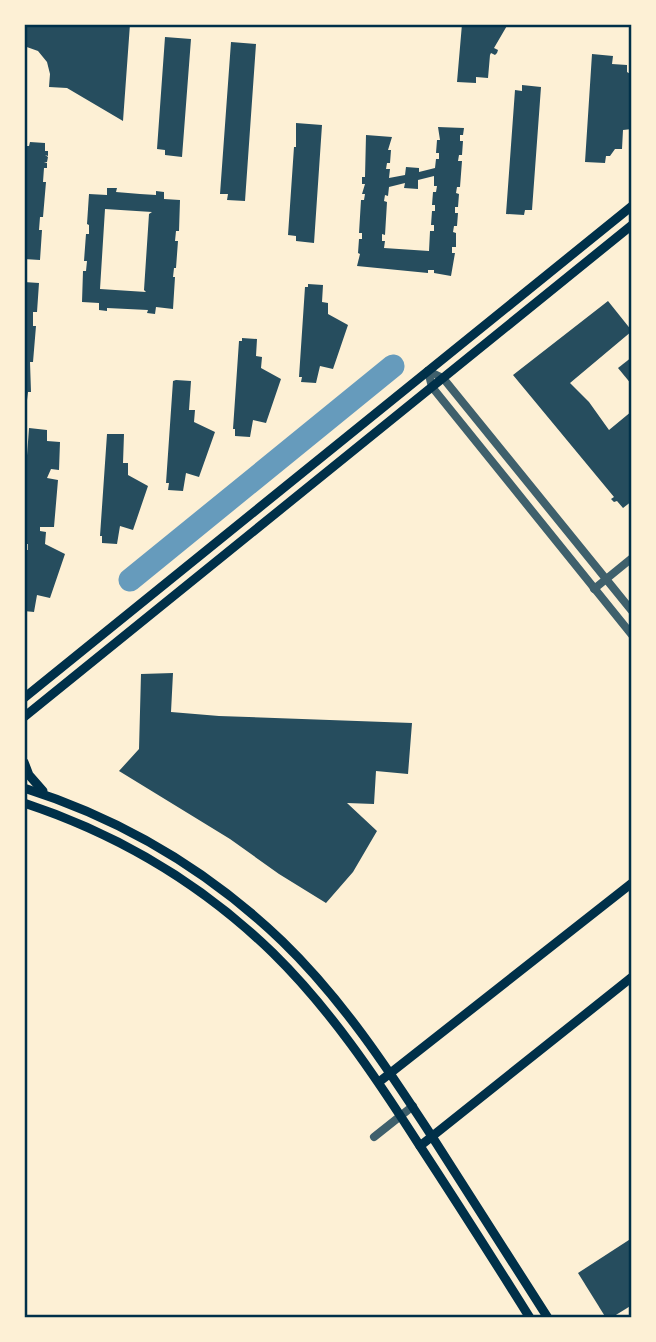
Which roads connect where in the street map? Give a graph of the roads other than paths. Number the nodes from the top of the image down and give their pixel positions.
1 (632, 206) edge
2 (632, 225) edge
3 (428, 371) junction
4 (443, 378) junction
5 (432, 387) junction
6 (632, 558) edge
7 (605, 580) junction
8 (594, 589) junction
9 (632, 611) edge
10 (632, 635) edge
11 (24, 698) edge
12 (26, 717) edge
13 (24, 762) edge
14 (24, 788) edge
15 (47, 795) junction
16 (24, 803) edge
17 (632, 883) edge
18 (632, 977) edge
19 (391, 1073) junction
20 (379, 1082) junction
21 (413, 1106) junction
22 (401, 1116) junction
23 (374, 1137) dead end
24 (432, 1137) junction
25 (420, 1146) junction
26 (530, 1318) edge
27 (548, 1318) edge

1 - 3 main road
2 - 4 main road
3 - 4 street
3 - 5 street
3 - 11 main road
4 - 5 main road
4 - 7 street
5 - 8 street
5 - 12 main road
6 - 7 street
7 - 8 street
7 - 9 street
8 - 10 street
13 - 15 main road
14 - 15 main road
15 - 19 main road
16 - 20 main road
17 - 19 main road
18 - 24 main road
19 - 20 main road
19 - 21 main road
20 - 22 main road
21 - 22 street
21 - 24 main road
22 - 23 street
22 - 25 main road
24 - 25 main road
24 - 27 main road
25 - 26 main road

